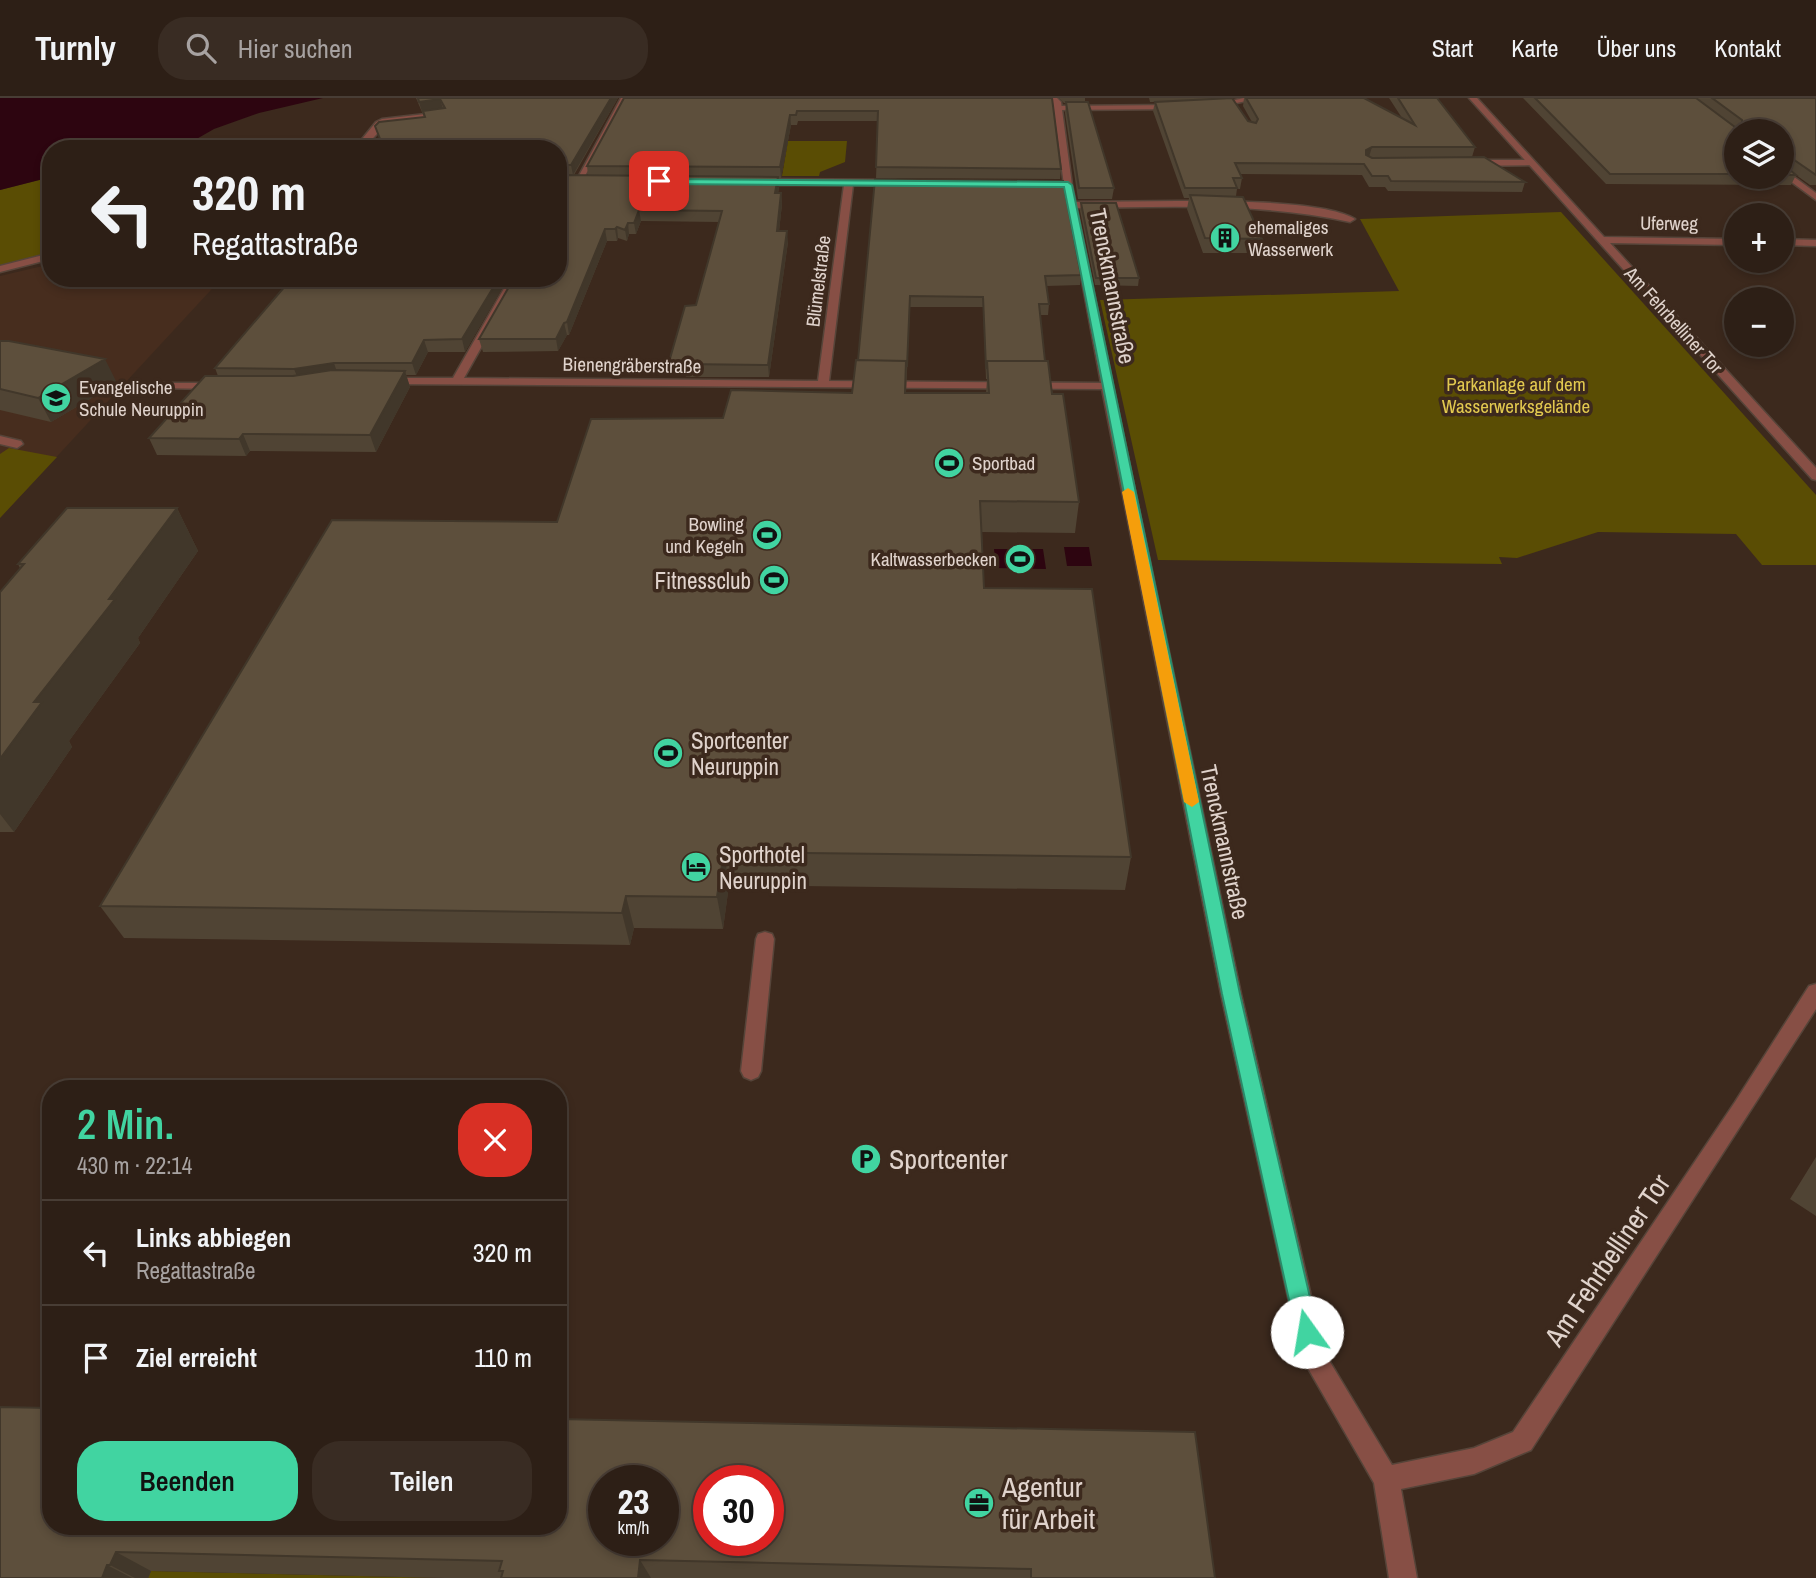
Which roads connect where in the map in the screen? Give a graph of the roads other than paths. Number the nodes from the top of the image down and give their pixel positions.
1 (625, 98) edge
2 (1257, 98) edge
3 (1473, 98) edge
4 (1179, 100) edge
5 (1053, 102) edge
6 (1203, 103) edge
7 (1236, 103) edge
8 (1187, 106) edge
9 (443, 114) edge
10 (366, 140) edge
11 (1464, 163) edge
12 (1532, 163) junction
13 (1794, 180) edge
14 (567, 181) edge
15 (578, 181) junction
16 (591, 181) edge
17 (740, 181) edge
18 (849, 182) junction
19 (902, 183) edge
20 (1816, 197) edge
21 (1073, 205) junction
22 (1350, 219) dead end
23 (1602, 240) junction
24 (1724, 242) edge
25 (1794, 242) edge
26 (1816, 243) edge
27 (42, 258) edge
28 (0, 269) edge
29 (510, 287) edge
30 (378, 381) edge
31 (457, 381) junction
32 (823, 385) junction
33 (158, 386) dead end
34 (1107, 386) junction
35 (230, 387) edge
36 (0, 440) edge
37 (17, 444) dead end
38 (1816, 477) edge
39 (765, 939) dead end
40 (1816, 992) edge
41 (751, 1071) dead end
42 (1386, 1479) junction
43 (1403, 1578) edge

1 - 15 street
2 - 7 street
3 - 12 street, Am Fehrbelliner Tor
4 - 5 street
5 - 8 street
5 - 21 street, Trenckmannstraße
6 - 7 street
9 - 10 street
11 - 12 street
12 - 23 street, Am Fehrbelliner Tor
13 - 20 street
14 - 15 street
15 - 16 street
17 - 18 street
18 - 19 street
18 - 32 street, Blümelstraße
21 - 22 street
21 - 34 street, Trenckmannstraße
23 - 24 street, Uferweg
23 - 38 street, Am Fehrbelliner Tor
25 - 26 street
27 - 28 street
29 - 31 street
30 - 31 street, Bienengräberstraße
31 - 32 street, Bienengräberstraße
32 - 34 street, Bienengräberstraße
33 - 35 street
34 - 42 street, Trenckmannstraße
36 - 37 street
39 - 41 street
40 - 42 street, Am Fehrbelliner Tor
42 - 43 street, Trenckmannstraße

